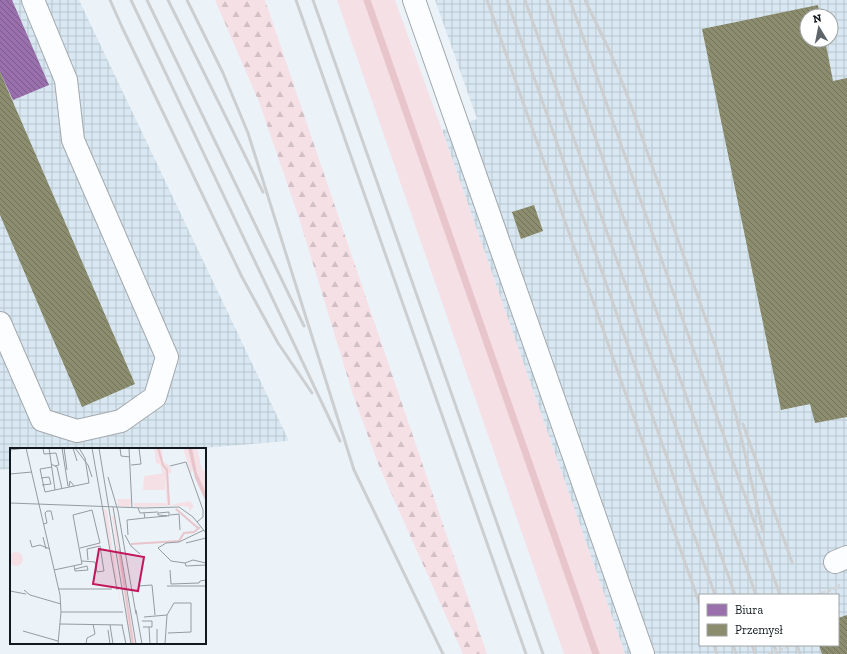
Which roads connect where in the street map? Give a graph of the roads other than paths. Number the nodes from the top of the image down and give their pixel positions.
1 (33, 0) edge
2 (414, 0) edge
3 (0, 323) edge
4 (643, 654) edge

1 - 3 lane
2 - 4 lane

